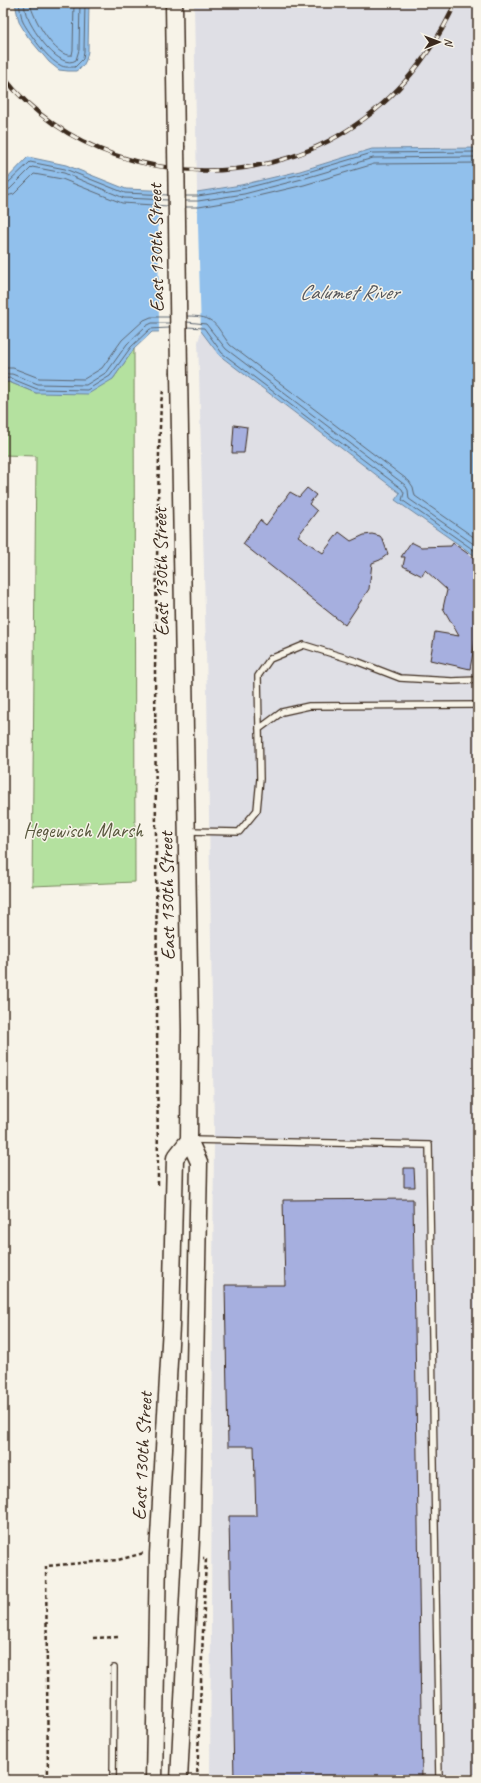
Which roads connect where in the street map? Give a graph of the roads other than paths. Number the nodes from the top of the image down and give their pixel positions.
1 (174, 3) edge
2 (478, 680) edge
3 (478, 705) edge
4 (259, 729) junction
5 (187, 831) junction
6 (189, 1140) junction
7 (114, 1668) dead end
8 (113, 1780) edge
9 (154, 1780) edge
10 (180, 1780) edge
11 (439, 1780) edge

1 - 5 main road, East 130th Street, bridge
2 - 4 lane
3 - 4 lane
4 - 5 lane
5 - 6 main road, East 130th Street
6 - 9 main road, East 130th Street
6 - 10 main road, East 130th Street
6 - 11 lane
7 - 8 lane

